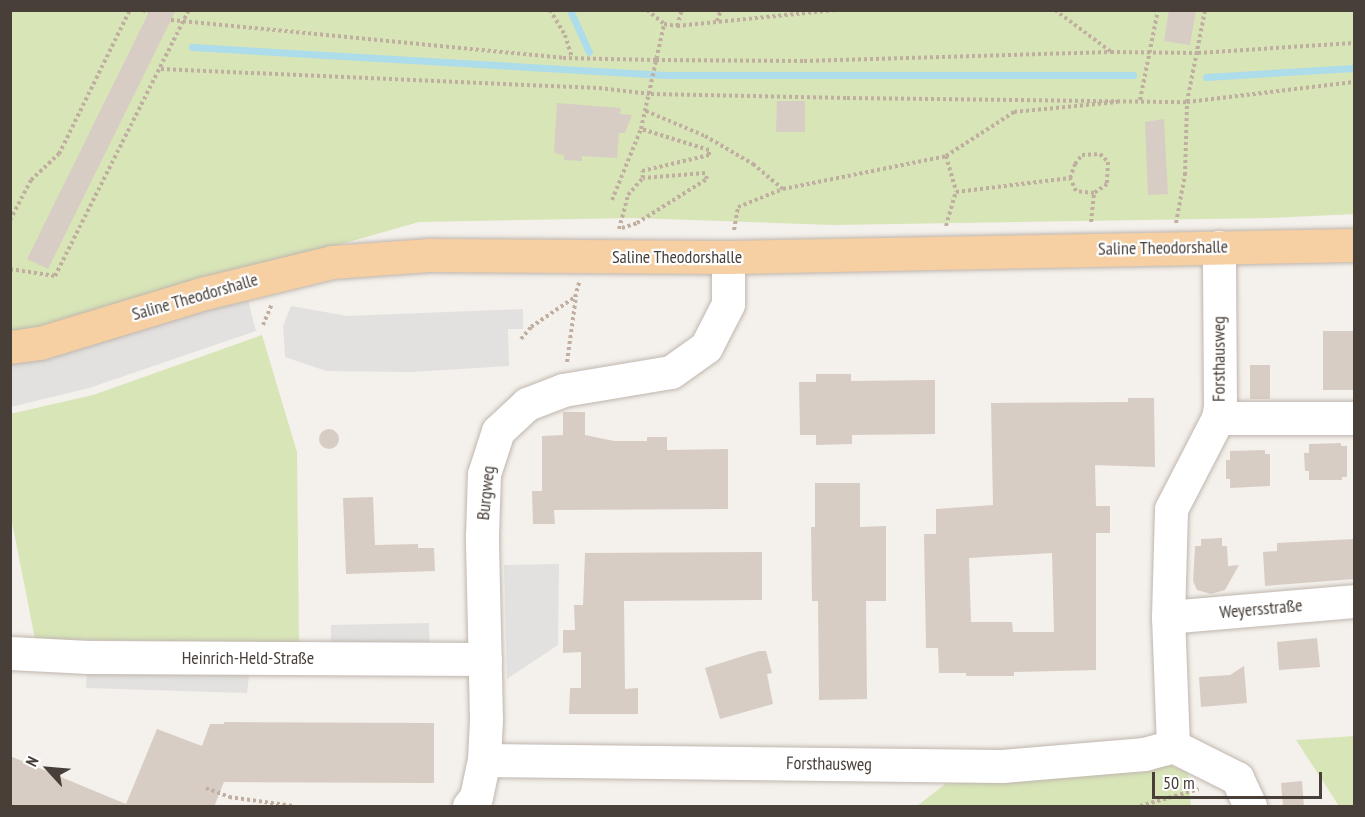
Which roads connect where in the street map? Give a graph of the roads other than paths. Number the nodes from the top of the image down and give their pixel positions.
1 (1354, 245) edge
2 (1219, 247) junction
3 (728, 257) junction
4 (10, 347) edge
5 (1218, 418) junction
6 (1354, 418) edge
7 (1354, 601) edge
8 (1168, 617) junction
9 (10, 653) edge
10 (485, 659) junction
11 (1173, 746) junction
12 (484, 760) junction
13 (1244, 792) edge
14 (469, 807) edge

1 - 2 main road, Saline Theodorshalle
2 - 3 main road, Saline Theodorshalle
2 - 5 street, Forsthausweg
3 - 4 main road, Saline Theodorshalle
3 - 10 street, Burgweg
5 - 6 street
5 - 8 street, Forsthausweg
7 - 8 street, Weyersstraße
8 - 11 street, Forsthausweg
9 - 10 street, Heinrich-Held-Straße
10 - 12 street, Burgweg
11 - 12 street, Forsthausweg
11 - 13 street
12 - 14 street, Burgweg

